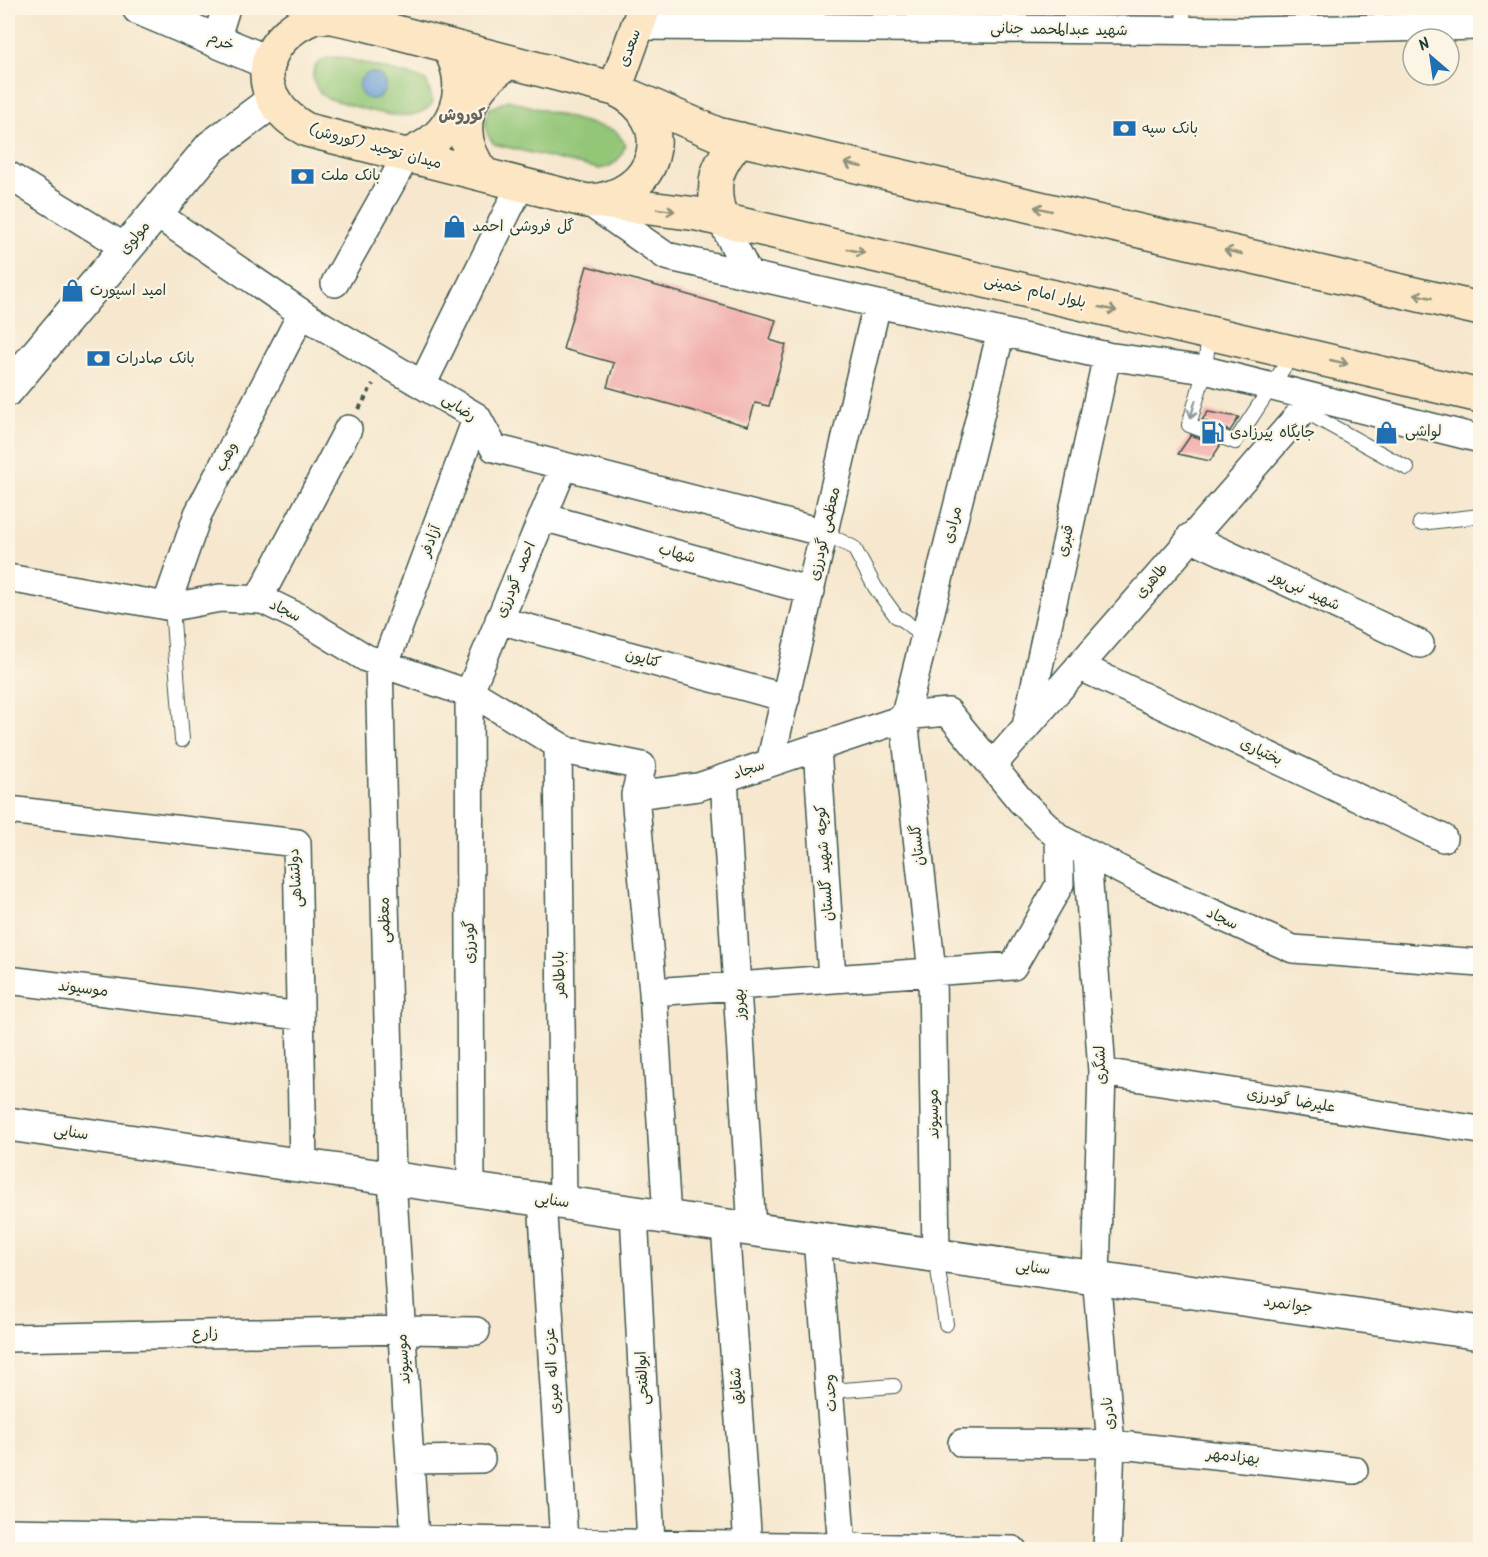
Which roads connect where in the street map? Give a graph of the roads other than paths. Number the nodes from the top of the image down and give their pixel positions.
1 (139, 8) edge
2 (226, 8) edge
3 (343, 13) edge
4 (641, 17) edge
5 (1414, 18) edge
6 (1184, 19) edge
7 (1282, 19) edge
8 (1480, 26) edge
9 (216, 40) junction
10 (447, 45) junction
11 (510, 62) junction
12 (269, 63) junction
13 (624, 93) junction
14 (274, 100) junction
15 (740, 139) junction
16 (407, 155) junction
17 (8, 175) edge
18 (484, 175) junction
19 (521, 184) junction
20 (587, 201) junction
21 (155, 213) junction
22 (721, 220) junction
23 (126, 248) junction
24 (749, 275) junction
25 (335, 283) dead end
26 (877, 304) junction
27 (1480, 309) edge
28 (302, 314) junction
29 (1001, 332) junction
30 (1209, 332) junction
31 (1294, 351) junction
32 (1107, 356) junction
33 (1205, 370) junction
34 (422, 385) junction
35 (8, 386) edge
36 (1271, 387) junction
37 (1480, 396) edge
38 (1307, 404) junction
39 (477, 417) junction
40 (348, 429) road end
41 (1480, 439) edge
42 (564, 466) junction
43 (1407, 468) dead end
44 (1480, 516) edge
45 (543, 517) junction
46 (1420, 523) dead end
47 (825, 533) junction
48 (1190, 537) junction
49 (8, 578) edge
50 (811, 591) junction
51 (258, 600) junction
52 (169, 607) junction
53 (499, 620) junction
54 (924, 639) junction
55 (1420, 644) dead end
56 (382, 663) junction
57 (1079, 666) junction
58 (469, 693) junction
59 (786, 698) junction
60 (904, 718) junction
61 (1026, 727) junction
62 (182, 740) dead end
63 (558, 745) junction
64 (817, 747) junction
65 (770, 763) junction
66 (992, 766) junction
67 (724, 778) junction
68 (635, 795) junction
69 (8, 810) edge
70 (1059, 838) junction
71 (1443, 838) dead end
72 (1087, 855) junction
73 (1480, 963) edge
74 (932, 972) junction
75 (832, 979) junction
76 (8, 980) edge
77 (739, 986) junction
78 (653, 992) junction
79 (300, 1016) junction
80 (1102, 1072) junction
81 (8, 1124) edge
82 (1480, 1130) edge
83 (303, 1166) junction
84 (392, 1179) junction
85 (471, 1190) junction
86 (552, 1202) junction
87 (634, 1213) junction
88 (667, 1218) junction
89 (739, 1228) junction
90 (818, 1239) junction
91 (936, 1256) junction
92 (1096, 1276) junction
93 (946, 1324) dead end
94 (402, 1330) junction
95 (476, 1331) dead end
96 (1480, 1333) edge
97 (8, 1338) edge
98 (894, 1386) dead end
99 (831, 1391) junction
100 (962, 1443) dead end
101 (1112, 1444) junction
102 (481, 1459) dead end
103 (411, 1460) junction
104 (1354, 1470) dead end
105 (8, 1532) edge
106 (564, 1541) junction
107 (425, 1542) edge
108 (253, 1543) edge
109 (651, 1543) junction
110 (343, 1544) edge
111 (506, 1545) edge
112 (748, 1545) junction
113 (842, 1546) junction
114 (702, 1547) edge
115 (904, 1549) edge
116 (1013, 1550) edge
117 (1107, 1550) edge

1 - 9 street, خرم
2 - 9 street
3 - 10 main road
3 - 12 main road
4 - 6 street, شهید عبدالمحمد جنانی
4 - 13 main road, سعدی
5 - 7 street, شهید عبدالمحمد جنانی
5 - 8 street, شهید عبدالمحمد جنانی
6 - 7 street, شهید عبدالمحمد جنانی
9 - 12 street, خرم
10 - 11 main road
10 - 16 main road
11 - 13 main road
11 - 18 main road
12 - 14 main road
13 - 15 main road
13 - 20 main road, میدان توحید (کوروش)
14 - 16 main road, میدان توحید (کوروش)
14 - 21 street, مولوی
15 - 22 main road
27 -> 15 main road
16 - 18 main road, میدان توحید (کوروش)
16 - 25 street
17 - 23 street
18 - 19 main road, میدان توحید (کوروش)
19 - 20 main road, میدان توحید (کوروش)
19 - 34 street
20 -> 22 main road, بلوار امام خمینی
20 - 24 street
21 - 23 street, مولوی
21 - 28 street, رضایی
22 - 24 street
22 -> 30 main road, بلوار امام خمینی
23 - 35 street, مولوی
24 - 26 street
26 - 29 street
26 - 47 street, معظمی گودرزی
28 - 34 street, رضایی
28 - 52 street, وهب
29 - 32 street
29 - 54 street, مرادی
30 - 31 main road, بلوار امام خمینی
30 - 33 lane
31 - 36 lane
31 -> 37 main road, بلوار امام خمینی
32 - 33 street
32 - 61 street, قنبری
33 - 36 street
33 -> 36 lane
34 - 39 street, رضایی
36 - 38 street
38 - 41 street
38 - 43 lane
38 - 48 street, طاهری
39 - 42 street, رضایی
39 - 56 street, آزادفر
40 - 51 street
42 - 45 street, احمد گودرزی
42 - 47 street, رضایی
44 - 46 lane
45 - 50 street, شهاب
45 - 53 street, احمد گودرزی
47 - 50 street, معظمی گودرزی
47 - 54 lane
48 - 55 street, شهید نبی‌پور
48 - 57 street, طاهری
49 - 52 street, سجاد
50 - 59 street, معظمی گودرزی
51 - 52 street, سجاد
51 - 56 street, سجاد
52 - 62 lane
53 - 58 street, احمد گودرزی
53 - 59 street, کتایون
54 - 60 street, مرادی
56 - 58 street, سجاد
56 - 84 street, معظمی
57 - 61 street, طاهری
57 - 71 street, بختیاری
58 - 63 street, سجاد
58 - 85 street, گودرزی
59 - 65 street, معظمی گودرزی
60 - 64 street, سجاد
60 - 66 street, سجاد
60 - 74 street, گلستان
61 - 66 street, طاهری
63 - 68 street, سجاد
63 - 86 street, باباطاهر
64 - 65 street, سجاد
64 - 75 street, کوچه شهید گلستان
65 - 67 street, سجاد
66 - 70 street, سجاد
67 - 68 street, سجاد
67 - 77 street, بهروز
68 - 78 street
69 - 79 street, دولتشاهی
70 - 72 street, سجاد
70 - 74 street
72 - 73 street, سجاد
72 - 80 street, لشگری
74 - 75 street
74 - 91 street, موسیوند
75 - 77 street
76 - 79 street, موسیوند
77 - 78 street
77 - 89 street, بهروز
78 - 88 street
79 - 83 street, دولتشاهی
80 - 82 street, علیرضا گودرزی
80 - 92 street, لشگری
81 - 83 street, سنایی
83 - 84 street, سنایی
84 - 85 street, سنایی
84 - 94 street, موسیوند
85 - 86 street, سنایی
86 - 87 street, سنایی
86 - 106 street, عزت اله میری
87 - 88 street, سنایی
87 - 109 street, ابوالفتحی
88 - 89 street, سنایی
89 - 90 street, سنایی
89 - 112 street, شقایق
90 - 91 street, سنایی
90 - 99 street, وحدت
91 - 92 street, سنایی
91 - 93 lane
92 - 96 street, جوانمرد
92 - 101 street, نادری
94 - 95 street, زارع
94 - 97 street, زارع
94 - 103 street, موسیوند
98 - 99 lane
99 - 113 street, وحدت
100 - 101 street, بهزادمهر
101 - 104 street, بهزادمهر
101 - 117 street, نادری
102 - 103 street
103 - 107 street, موسیوند
105 - 108 street
106 - 109 street
106 - 111 street
107 - 110 street
107 - 111 street
108 - 110 street
109 - 114 street
112 - 113 street
112 - 114 street
113 - 115 street
115 - 116 street

